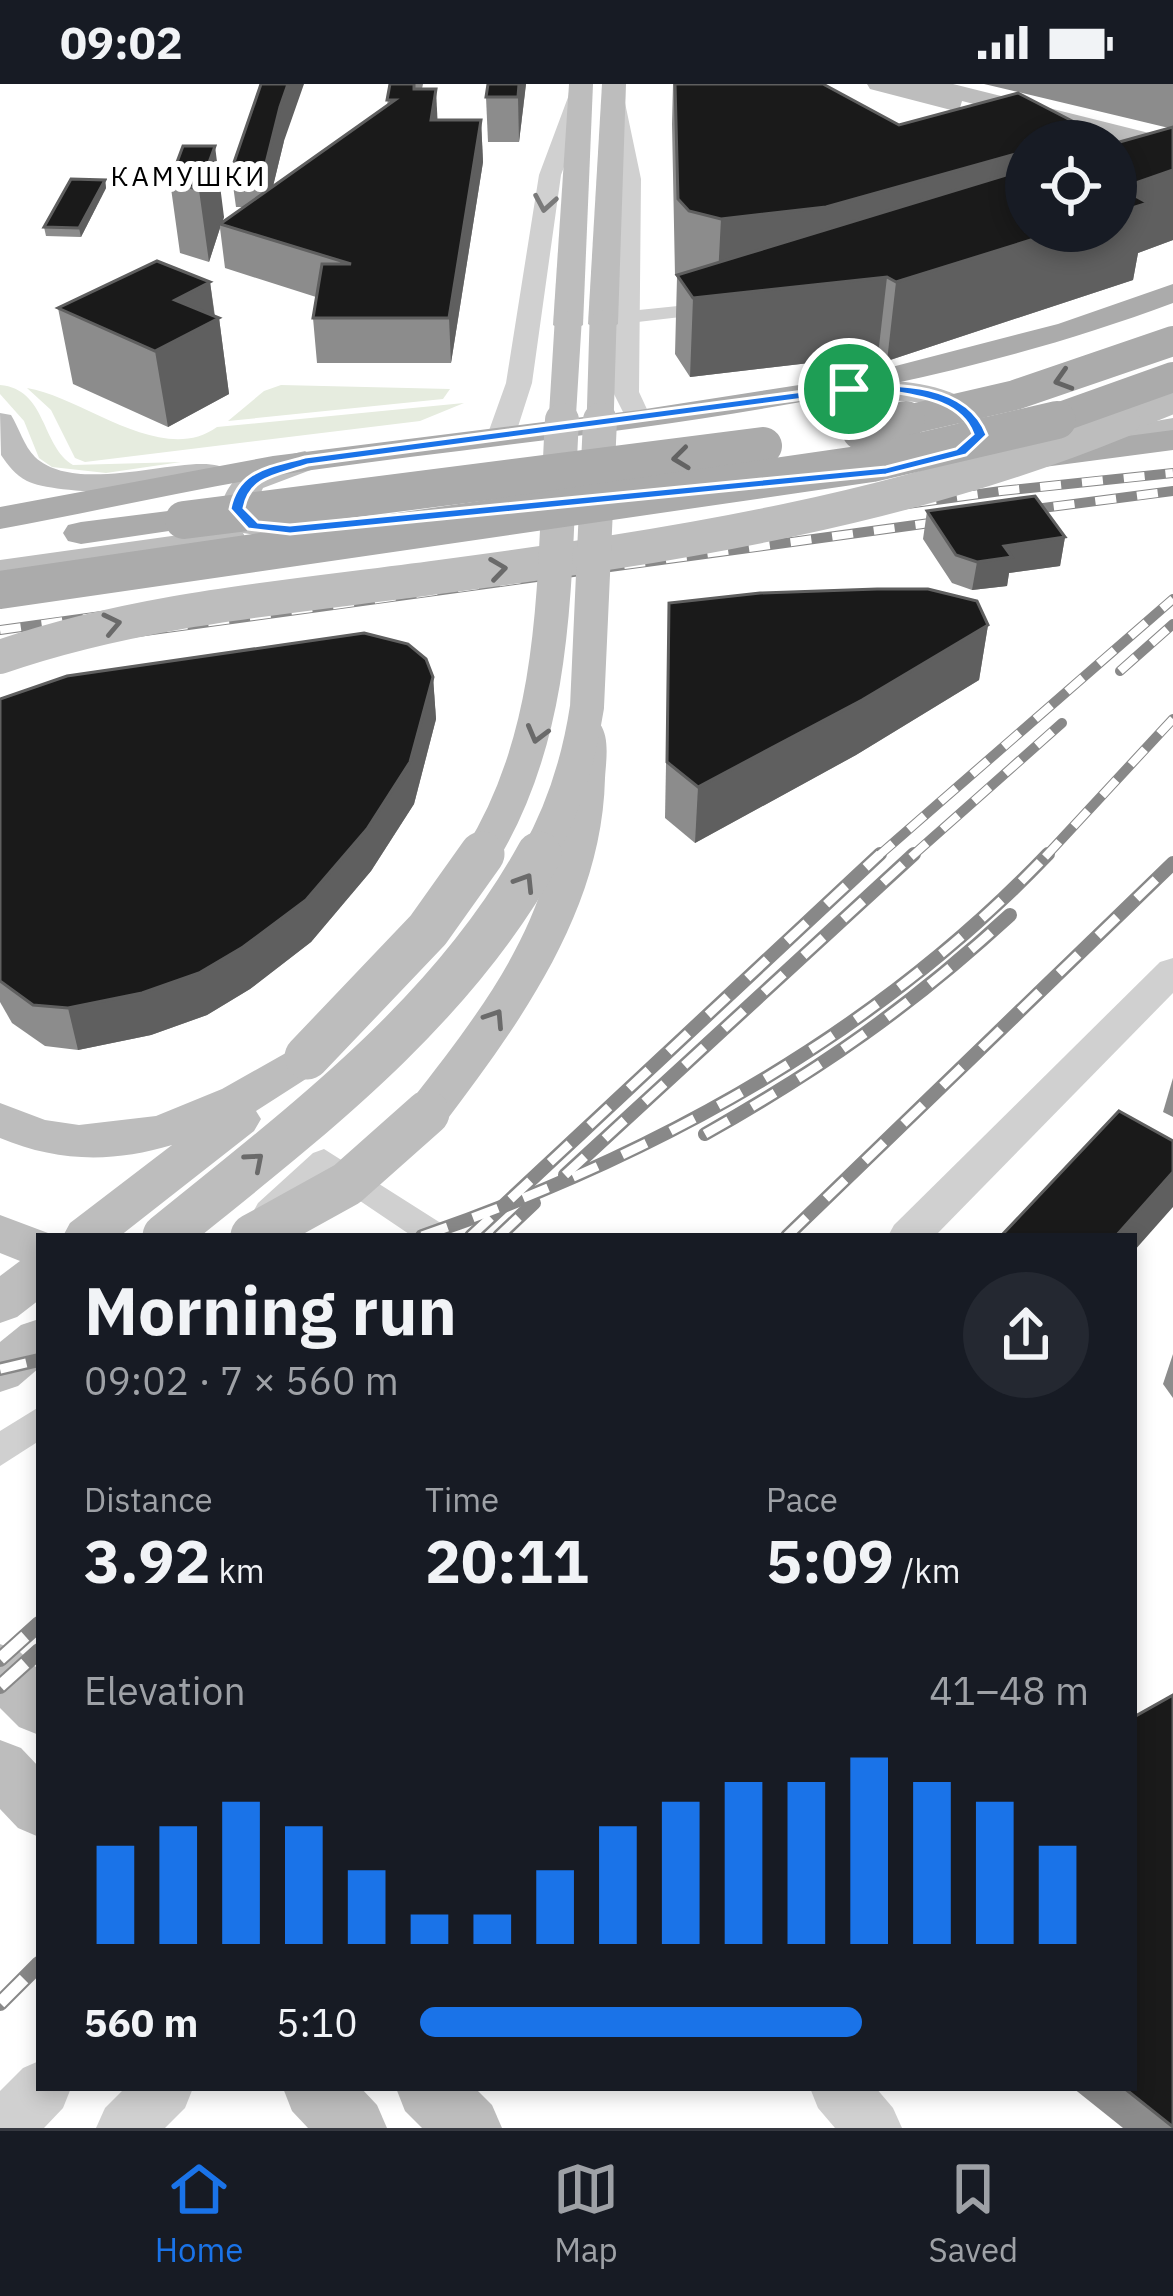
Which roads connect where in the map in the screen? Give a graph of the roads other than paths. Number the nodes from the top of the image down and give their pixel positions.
1 (879, 84) edge
2 (924, 84) edge
3 (581, 88) edge
4 (613, 90) edge
5 (1012, 120) edge
6 (1164, 159) edge
7 (1173, 293) edge
8 (744, 304) edge
9 (600, 322) junction
10 (1173, 340) edge
11 (1173, 377) edge
12 (849, 389) junction
13 (1173, 400) edge
14 (638, 418) junction
15 (1173, 427) edge
16 (3, 428) edge
17 (501, 436) junction
18 (1173, 440) edge
19 (305, 461) junction
20 (887, 474) junction
21 (0, 491) edge
22 (0, 518) edge
23 (511, 519) junction
24 (290, 530) junction
25 (0, 543) edge
26 (0, 574) edge
27 (0, 591) edge
28 (0, 658) edge
29 (587, 714) junction
30 (1173, 971) edge
31 (307, 1057) junction
32 (0, 1120) edge
33 (0, 1233) edge
34 (91, 1233) edge
35 (169, 1233) edge
36 (245, 1233) edge
37 (260, 1233) edge
38 (431, 1233) edge
39 (912, 1233) edge
40 (36, 1249) edge
41 (36, 1275) edge
42 (0, 1303) edge
43 (36, 1341) edge
44 (0, 1371) edge
45 (36, 1423) edge
46 (0, 1451) edge
47 (0, 1670) edge
48 (36, 1705) edge
49 (0, 1768) edge
50 (36, 1805) edge
51 (40, 2091) edge
52 (318, 2091) edge
53 (431, 2091) edge
54 (4, 2128) edge
55 (354, 2128) edge
56 (469, 2128) edge

1 - 5 main road
2 - 6 main road
3 - 9 main road
3 -> 17 street
4 - 9 main road
4 - 9 street
7 - 12 main road
8 - 9 street
9 - 14 street
9 - 29 main road, bridge
9 -> 31 main road, bridge
10 -> 25 main road, bridge
11 - 27 main road, bridge
12 - 14 main road
12 - 20 main road
28 -> 13 main road, bridge
14 - 17 main road
15 - 20 main road
16 - 19 main road
16 - 21 main road
17 - 19 main road
18 - 20 main road
19 - 22 main road
19 - 24 main road
20 - 23 main road
20 - 24 main road
23 - 26 main road
23 - 27 main road
24 - 26 main road
35 -> 29 main road, bridge
37 -> 29 main road, bridge
30 - 39 street
31 - 32 main road
31 - 34 main road
33 - 40 main road
36 - 38 street
41 - 42 main road
43 - 44 main road
45 - 46 street
47 - 48 main road
49 - 50 main road
51 - 54 street
52 - 55 main road
53 - 56 main road

